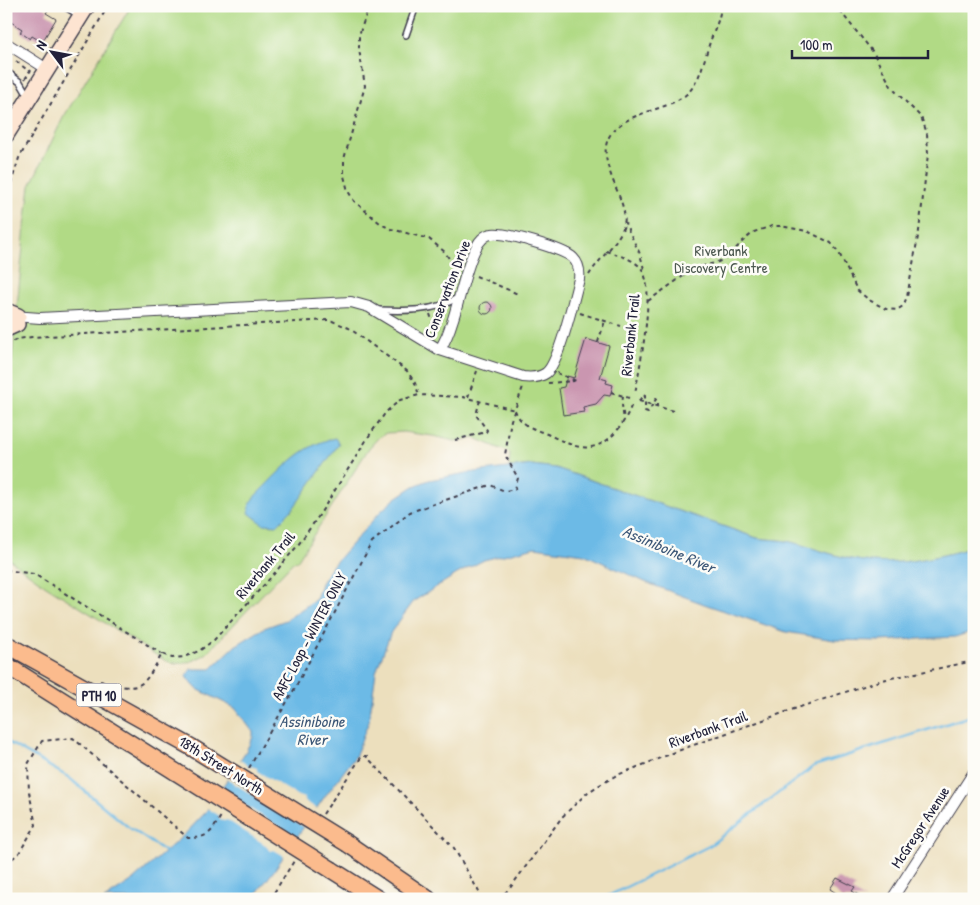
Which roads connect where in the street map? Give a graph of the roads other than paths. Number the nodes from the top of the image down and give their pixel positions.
1 (64, 6) edge
2 (416, 6) edge
3 (84, 11) edge
4 (406, 34) dead end
5 (6, 43) edge
6 (47, 69) junction
7 (6, 71) edge
8 (28, 100) junction
9 (7, 134) edge
10 (460, 297) junction
11 (374, 310) junction
12 (10, 320) edge
13 (437, 348) junction
14 (6, 644) edge
15 (6, 665) edge
16 (974, 772) edge
17 (378, 899) edge
18 (428, 899) edge
19 (892, 899) edge

1 - 3 lane
2 - 4 lane
3 - 6 main road
5 - 6 street
6 - 8 main road
7 - 8 lane
8 - 9 main road
10 - 11 lane
10 - 13 street, Conservation Drive
10 - 13 street, Conservation Drive
11 - 12 street, Conservation Drive
11 - 13 street, Conservation Drive
14 - 18 main road, 18th Street North / PTH 10, bridge
15 - 17 main road, 18th Street North / PTH 10, bridge
16 - 19 street, McGregor Avenue

